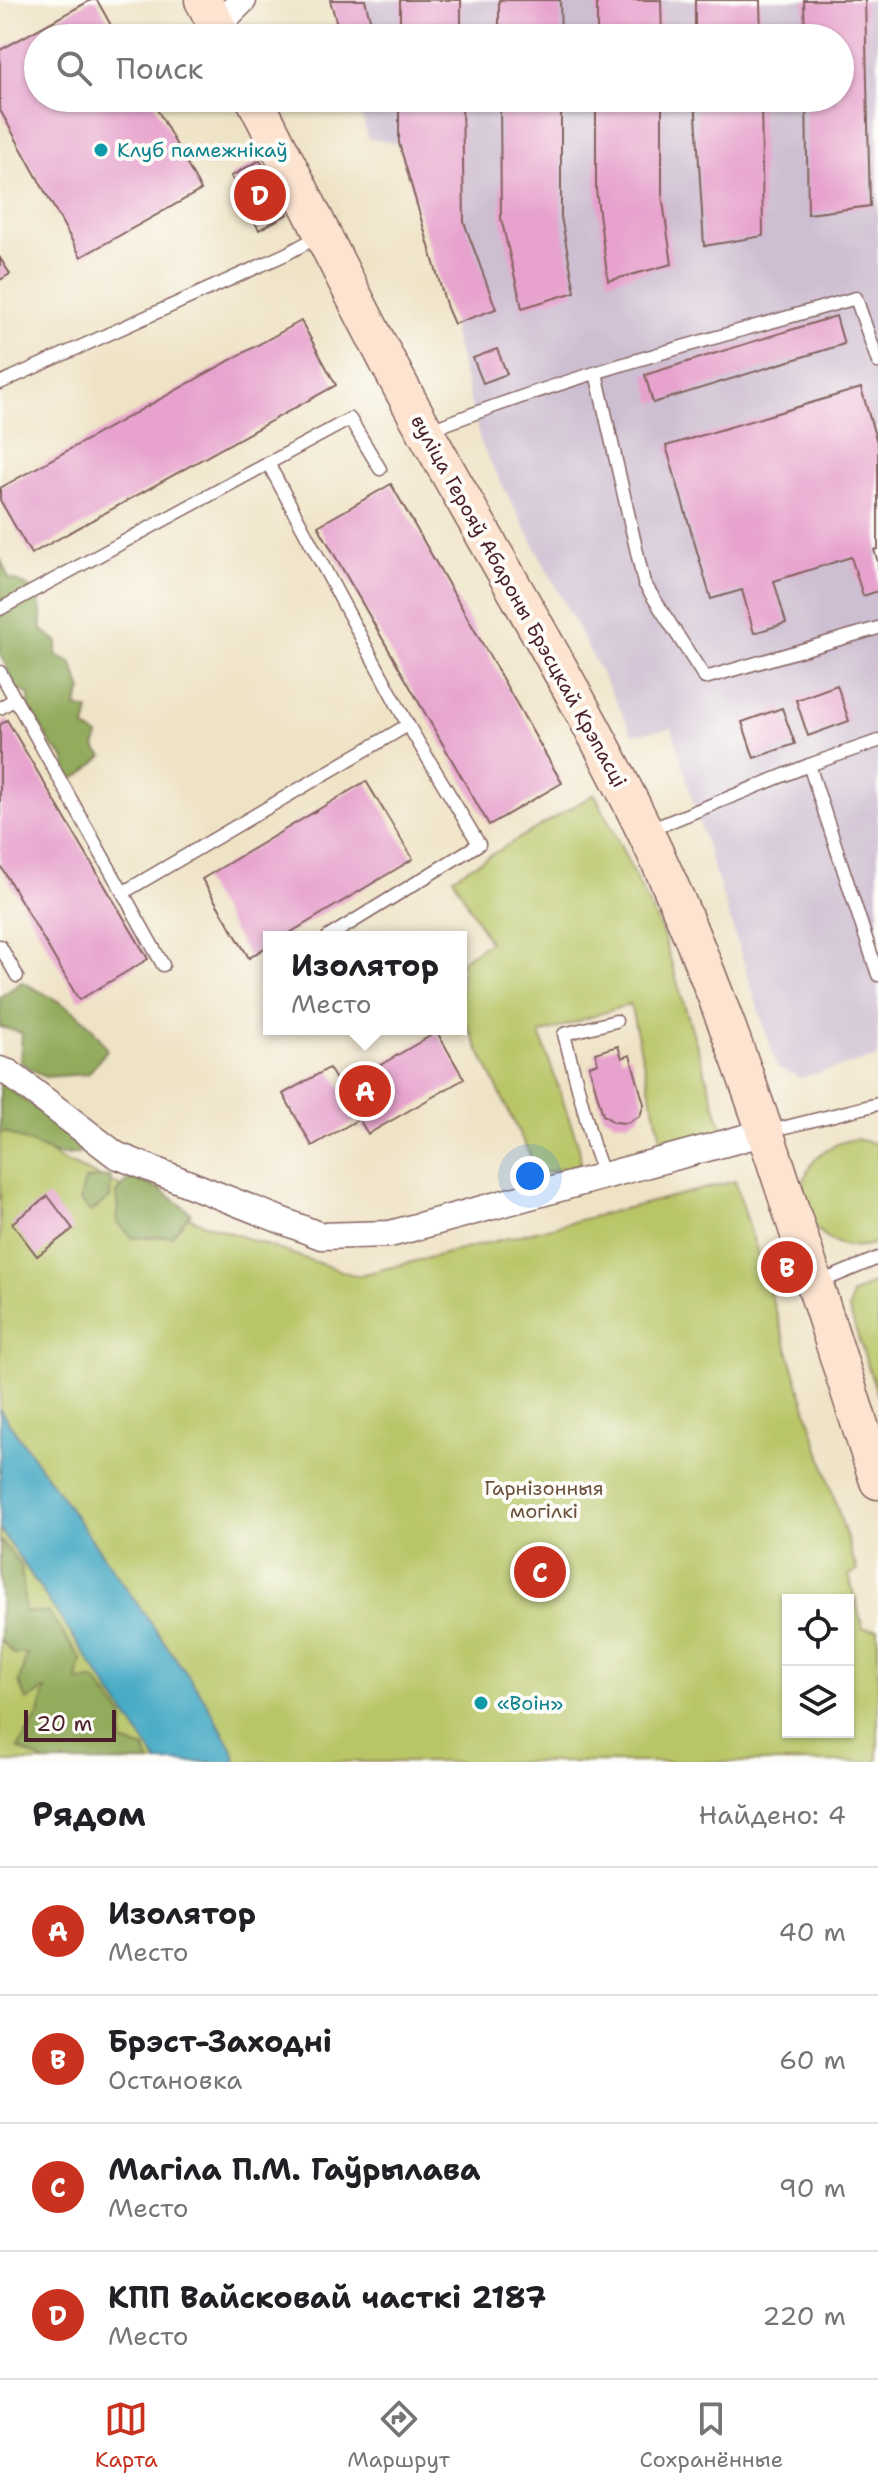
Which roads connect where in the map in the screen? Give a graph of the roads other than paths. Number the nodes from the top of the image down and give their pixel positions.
1 (243, 0) edge
2 (214, 21) edge
3 (261, 112) edge
4 (323, 233) junction
5 (878, 362) edge
6 (596, 373) junction
7 (0, 383) edge
8 (426, 433) junction
9 (268, 463) junction
10 (380, 469) dead end
11 (0, 609) edge
12 (878, 628) edge
13 (0, 672) edge
14 (15, 699) junction
15 (0, 708) edge
16 (408, 725) junction
17 (878, 741) edge
18 (809, 765) junction
19 (644, 832) junction
20 (124, 892) junction
21 (338, 931) edge
22 (0, 946) edge
23 (163, 965) dead end
24 (878, 975) edge
25 (17, 976) dead end
26 (616, 1021) dead end
27 (0, 1070) edge
28 (878, 1104) edge
29 (766, 1132) junction
30 (604, 1176) junction
31 (878, 1258) edge
32 (814, 1284) junction
33 (878, 1481) edge

1 - 2 street
3 - 4 main road, вуліца Герояў Абароны Брэсцкай Крэпасці
4 - 7 lane
4 - 8 main road, вуліца Герояў Абароны Брэсцкай Крэпасці
5 - 6 lane
6 - 8 lane
6 - 12 lane
8 - 19 main road, вуліца Герояў Абароны Брэсцкай Крэпасці
9 - 10 lane
9 - 11 lane
9 - 16 lane
13 - 14 lane
14 - 15 lane
14 - 20 lane
16 - 20 lane
16 - 21 lane
17 - 18 lane
18 - 19 lane
18 - 24 lane
19 - 29 main road, вуліца Герояў Абароны Брэсцкай Крэпасці
20 - 23 lane
22 - 25 lane
26 - 30 lane
27 - 30 street
28 - 29 lane
29 - 30 street
29 - 32 main road, вуліца Герояў Абароны Брэсцкай Крэпасці
31 - 32 lane
32 - 33 main road, вуліца Герояў Абароны Брэсцкай Крэпасці

